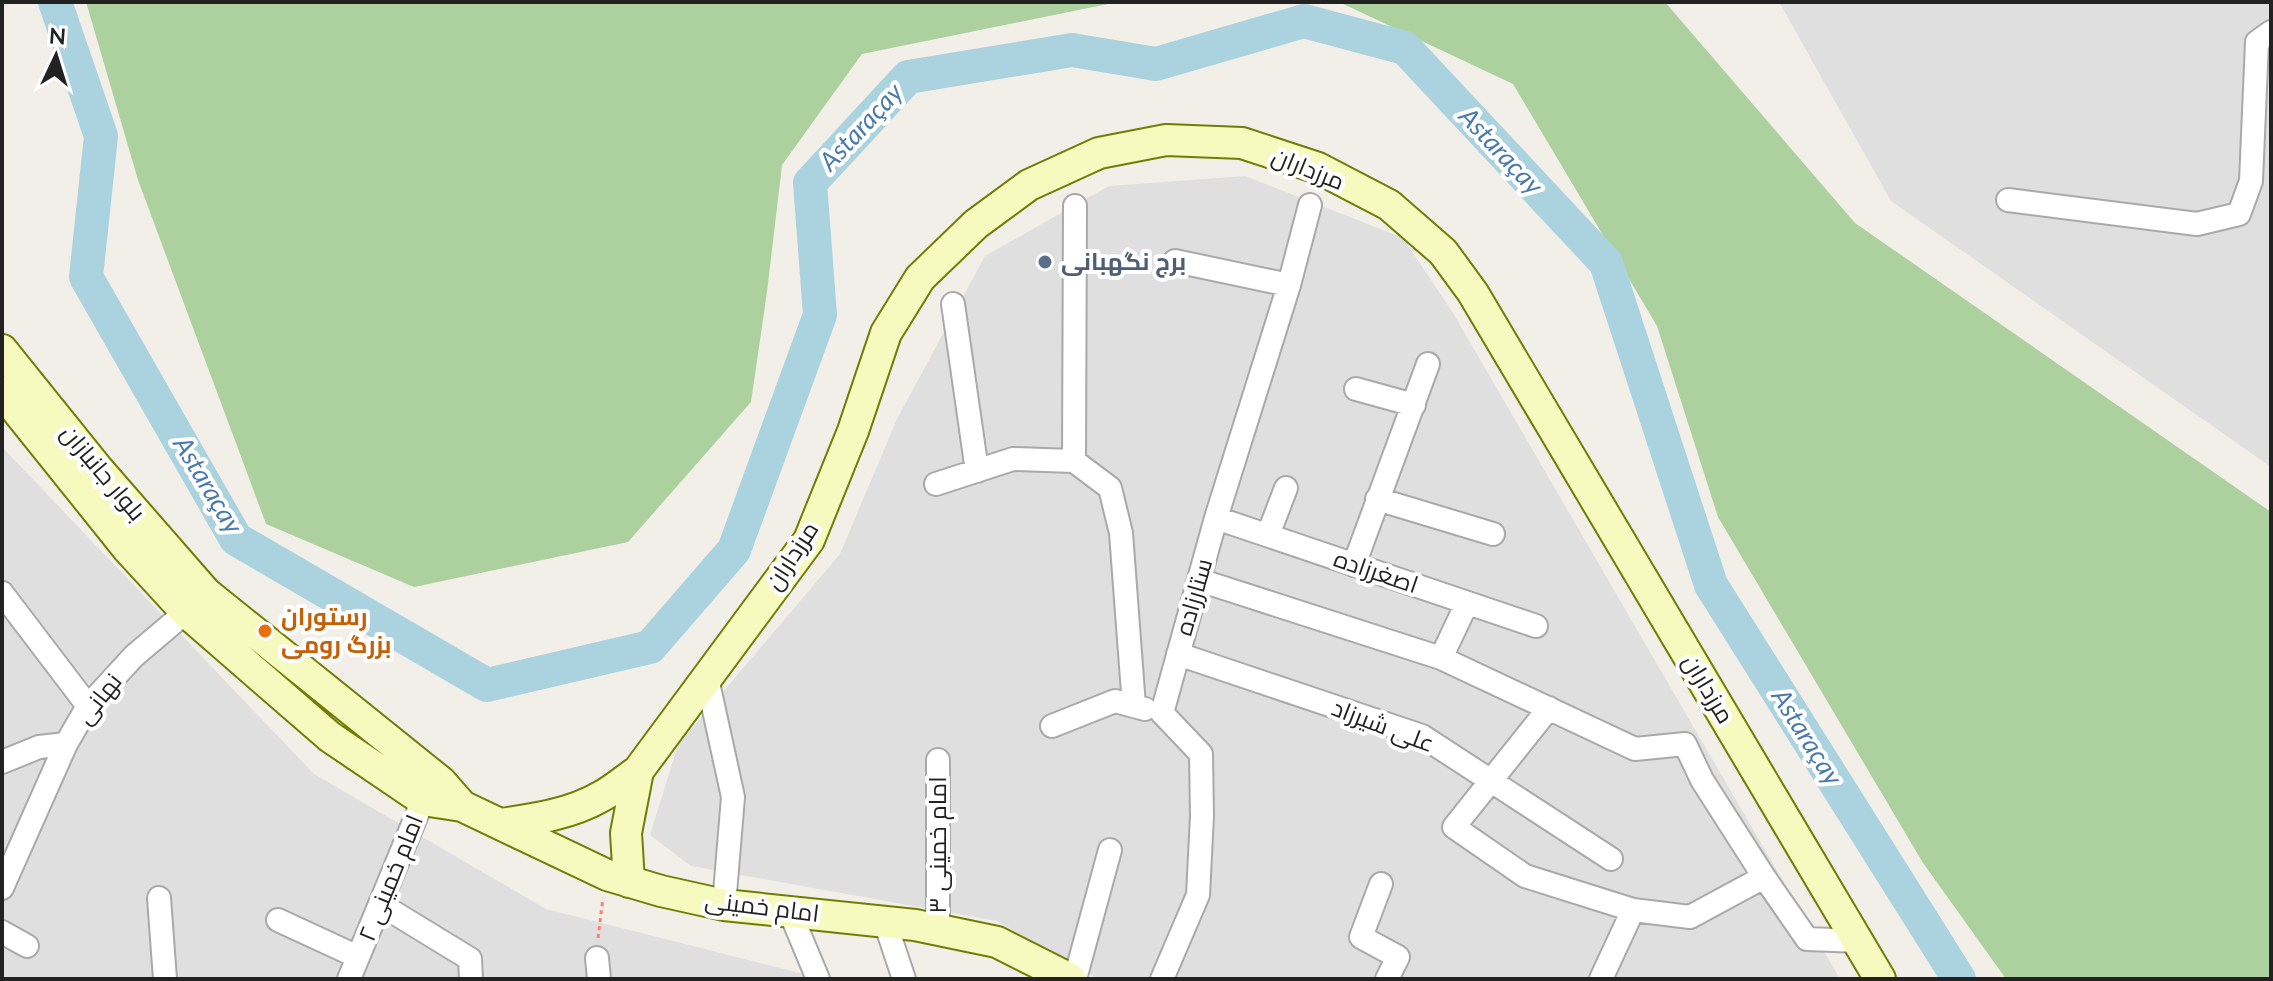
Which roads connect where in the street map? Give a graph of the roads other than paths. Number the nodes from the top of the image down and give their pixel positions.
1 (2271, 32) edge
2 (2008, 200) dead end
3 (1310, 205) dead end
4 (1075, 206) dead end
5 (1175, 261) dead end
6 (1289, 285) junction
7 (953, 304) dead end
8 (2, 350) edge
9 (1428, 364) dead end
10 (1356, 389) dead end
11 (2, 392) edge
12 (1414, 405) junction
13 (1074, 461) junction
14 (977, 471) junction
15 (936, 484) dead end
16 (1286, 488) dead end
17 (1377, 499) junction
18 (1216, 518) junction
19 (1493, 534) dead end
20 (1268, 535) junction
21 (1354, 565) junction
22 (1199, 580) junction
23 (2, 593) edge
24 (196, 603) junction
25 (1467, 603) junction
26 (1536, 626) dead end
27 (1178, 654) junction
28 (1441, 658) junction
29 (707, 678) junction
30 (88, 706) junction
31 (1134, 706) junction
32 (1549, 708) junction
33 (1162, 713) junction
34 (1052, 726) dead end
35 (66, 744) junction
36 (938, 760) dead end
37 (2, 762) edge
38 (638, 771) junction
39 (1493, 782) junction
40 (423, 800) junction
41 (462, 806) junction
42 (500, 824) junction
43 (1110, 850) dead end
44 (1611, 859) dead end
45 (1764, 877) junction
46 (618, 879) junction
47 (1381, 884) dead end
48 (2, 888) edge
49 (159, 898) dead end
50 (380, 904) junction
51 (724, 905) junction
52 (1633, 910) junction
53 (790, 912) junction
54 (278, 920) dead end
55 (885, 922) junction
56 (938, 930) junction
57 (2, 932) edge
58 (27, 946) dead end
59 (358, 957) junction
60 (1868, 964) edge
61 (1060, 976) edge
62 (165, 979) edge
63 (349, 979) edge
64 (471, 979) edge
65 (818, 979) edge
66 (904, 979) edge
67 (1162, 979) edge
68 (1387, 979) edge
69 (1602, 979) edge

1 - 2 street
3 - 6 street, ستارزاده
4 - 13 street
5 - 6 street
6 - 18 street, ستارزاده
7 - 14 street
8 - 24 street, بلوار جانبازان
9 - 12 street
10 - 12 street
11 - 24 street, بلوار جانبازان
12 - 17 street
13 - 14 street
13 - 31 street
14 - 15 street
16 - 20 street
17 - 19 street
17 - 21 street
18 - 20 street, اصغرزاده
18 - 22 street, ستارزاده
20 - 21 street, اصغرزاده
21 - 25 street, اصغرزاده
22 - 27 street, ستارزاده
22 - 28 street
23 - 30 street
24 - 30 street, نهانی
24 - 40 street, امام خمینی
24 - 41 street, امام خمینی
25 - 26 street, اصغرزاده
25 - 28 street
27 - 33 street, ستارزاده
27 - 39 street, علی شیرزاد
28 - 32 street
29 - 38 street, مرزداران
29 - 51 street
29 - 60 street, مرزداران
30 - 35 street, نهانی
31 - 33 street
31 - 34 street
32 - 39 street
32 - 45 street
33 - 67 street
35 - 37 street, نهانی
35 - 48 street
36 - 56 street, امام خمینی ۳
38 - 42 street, مرزداران
38 - 46 street, مرزداران
39 - 44 street, علی شیرزاد
39 - 52 street
40 - 41 street, امام خمینی
40 - 50 street, امام خمینی ۲
41 - 42 street, امام خمینی
42 - 46 street, امام خمینی
43 - 61 street
45 - 52 street
45 - 60 street
46 - 51 street, امام خمینی
47 - 68 street
49 - 62 street
50 - 59 street, امام خمینی ۲
50 - 64 street
51 - 53 street, امام خمینی
52 - 69 street
53 - 55 street, امام خمینی
53 - 65 street
54 - 59 street
55 - 56 street, امام خمینی
55 - 66 street
56 - 61 street, امام خمینی
57 - 58 street
59 - 63 street, امام خمینی ۲

